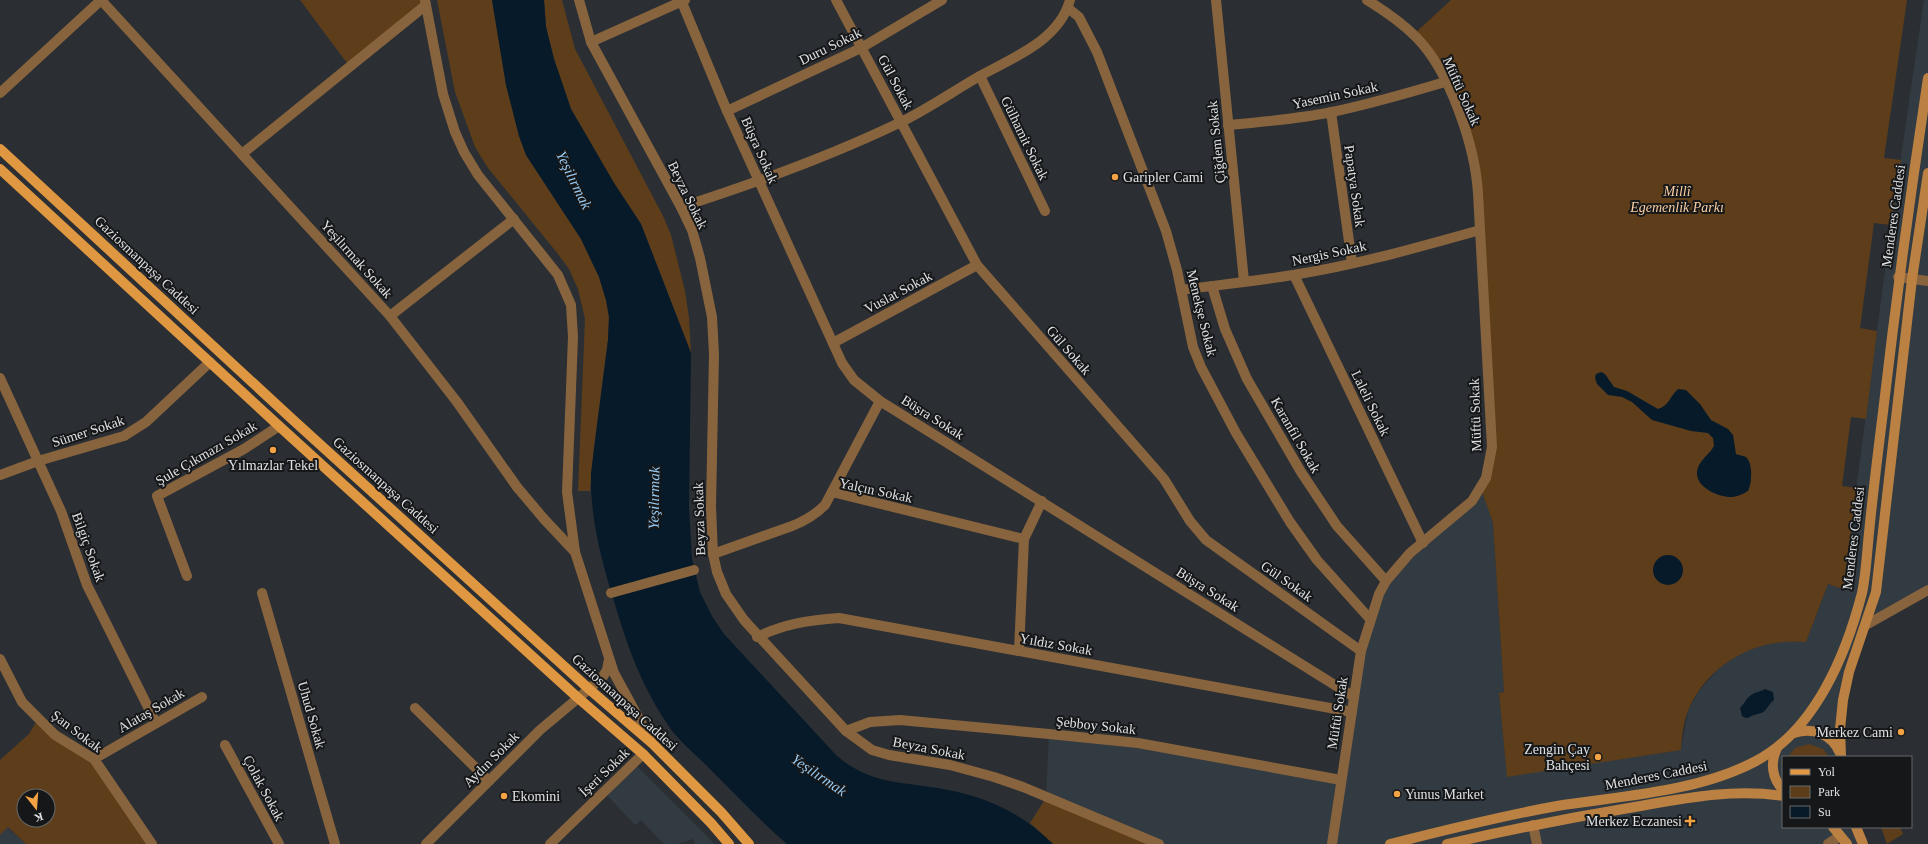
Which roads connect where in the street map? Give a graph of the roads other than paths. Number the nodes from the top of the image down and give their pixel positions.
1 (101, 0) edge
2 (579, 0) edge
3 (682, 0) edge
4 (836, 0) edge
5 (942, 0) edge
6 (1212, 0) edge
7 (1216, 0) edge
8 (1223, 0) edge
9 (1367, 0) edge
10 (425, 2) edge
11 (1069, 4) edge
12 (591, 42) junction
13 (862, 48) junction
14 (980, 76) junction
15 (1928, 78) edge
16 (1445, 82) junction
17 (0, 93) edge
18 (727, 111) junction
19 (1331, 112) junction
20 (901, 122) junction
21 (1228, 125) junction
22 (0, 149) edge
23 (242, 154) junction
24 (0, 169) edge
25 (1928, 173) edge
26 (760, 182) junction
27 (681, 207) junction
28 (1045, 211) dead end
29 (514, 219) junction
30 (1480, 230) junction
31 (1352, 263) junction
32 (977, 266) junction
33 (1294, 275) junction
34 (1898, 277) junction
35 (1912, 279) junction
36 (1244, 281) junction
37 (1928, 281) edge
38 (1212, 286) junction
39 (1181, 290) junction
40 (390, 316) junction
41 (833, 343) junction
42 (210, 362) junction
43 (0, 378) edge
44 (880, 401) junction
45 (279, 426) junction
46 (38, 461) junction
47 (0, 475) edge
48 (832, 492) junction
49 (1042, 501) junction
50 (1024, 539) junction
51 (1423, 543) junction
52 (575, 552) junction
53 (713, 554) junction
54 (694, 570) dead end
55 (187, 576) dead end
56 (1386, 581) junction
57 (1928, 590) edge
58 (262, 593) dead end
59 (611, 593) dead end
60 (1370, 619) junction
61 (1866, 625) junction
62 (757, 637) junction
63 (1361, 651) junction
64 (1019, 652) junction
65 (0, 659) edge
66 (609, 659) junction
67 (589, 689) junction
68 (202, 697) dead end
69 (577, 697) junction
70 (1354, 697) junction
71 (415, 708) dead end
72 (1352, 712) junction
73 (156, 723) junction
74 (846, 731) junction
75 (1794, 733) junction
76 (653, 744) junction
77 (225, 745) dead end
78 (1777, 748) junction
79 (643, 754) junction
80 (1841, 756) edge
81 (94, 759) junction
82 (1341, 780) junction
83 (489, 781) junction
84 (1782, 789) edge
85 (1782, 796) edge
86 (1533, 825) junction
87 (1834, 828) edge
88 (1856, 828) edge
89 (1844, 840) edge
90 (152, 844) edge
91 (279, 844) edge
92 (335, 844) edge
93 (426, 844) edge
94 (550, 844) edge
95 (729, 844) edge
96 (749, 844) edge
97 (1159, 844) edge
98 (1332, 844) edge
99 (1390, 844) edge
100 (1447, 844) edge
101 (1537, 844) edge
102 (1828, 844) edge
103 (1863, 844) edge

1 - 17 street
1 - 23 street, Yeşilırmak Sokak
2 - 12 street, Beyza Sokak
3 - 12 street
3 - 18 street, Büşra Sokak
4 - 13 street, Gül Sokak
5 - 13 street, Duru Sokak
6 - 7 street
7 - 8 street
7 - 21 street, Çiğdem Sokak
9 - 16 street, Müftü Sokak
10 - 23 street
10 - 29 street
11 - 14 street
11 - 39 street, Menekşe Sokak
12 - 27 street, Beyza Sokak
13 - 18 street, Duru Sokak
13 - 20 street, Gül Sokak
14 - 20 street
14 - 28 street, Gülhamit Sokak
15 - 34 street, Menderes Caddesi
16 - 19 street, Yasemin Sokak
16 - 30 street, Müftü Sokak
18 - 26 street, Büşra Sokak
19 - 21 street, Yasemin Sokak
19 - 31 street, Papatya Sokak
20 - 26 street
20 - 32 street, Gül Sokak
21 - 36 street, Çiğdem Sokak
22 - 67 main road, Gaziosmanpaşa Caddesi
23 - 40 street, Yeşilırmak Sokak
24 - 42 main road, Gaziosmanpaşa Caddesi
25 - 35 street, Menderes Caddesi
26 - 27 street
26 - 41 street, Büşra Sokak
27 - 53 street, Beyza Sokak
29 - 40 street
29 - 52 street
30 - 31 street, Nergis Sokak
30 - 51 street, Müftü Sokak
31 - 33 street, Nergis Sokak
32 - 41 street, Vuslat Sokak
32 - 63 street, Gül Sokak
33 - 36 street, Nergis Sokak
33 - 51 street, Laleli Sokak
34 - 35 street
34 - 75 street, Menderes Caddesi
35 - 37 street
35 - 61 street, Menderes Caddesi
36 - 38 street, Nergis Sokak
38 - 39 street, Nergis Sokak
38 - 56 street, Karanfil Sokak
39 - 60 street, Menekşe Sokak
40 - 52 street, Yeşilırmak Sokak
41 - 44 street, Büşra Sokak
42 - 45 main road, Gaziosmanpaşa Caddesi
42 - 46 street, Sümer Sokak
43 - 46 street, Bilgiç Sokak
44 - 48 street
44 - 49 street, Büşra Sokak
45 - 55 street, Şule Çıkmazı Sokak
45 - 69 main road, Gaziosmanpaşa Caddesi
46 - 47 street, Sümer Sokak
46 - 73 street, Bilgiç Sokak
48 - 50 street, Yalçın Sokak
48 - 53 street, Yalçın Sokak
49 - 50 street
49 - 70 street, Büşra Sokak
50 - 64 street
51 - 56 street, Müftü Sokak
52 - 66 street
53 - 62 street, Beyza Sokak
54 - 59 street
56 - 60 street, Müftü Sokak
57 - 61 street
58 - 92 street, Uhud Sokak
60 - 63 street, Müftü Sokak
61 - 80 street, Menderes Caddesi
62 - 64 street, Yıldız Sokak
62 - 74 street, Beyza Sokak
63 - 70 street, Müftü Sokak
64 - 72 street, Yıldız Sokak
65 - 81 street, Şan Sokak
66 - 67 street, Aydın Sokak
66 - 76 street
67 - 69 street, Aydın Sokak
67 - 76 main road, Gaziosmanpaşa Caddesi
68 - 73 street, Alataş Sokak
69 - 79 main road, Gaziosmanpaşa Caddesi
69 - 83 street, Aydın Sokak
70 - 72 street, Müftü Sokak
71 - 83 street
72 - 82 street, Müftü Sokak
73 - 81 street, Alataş Sokak
74 - 82 street, Şebboy Sokak
74 - 97 street, Beyza Sokak
75 - 78 street, Menderes Caddesi
75 - 80 street
76 - 96 main road, Gaziosmanpaşa Caddesi
77 - 91 street, Çolak Sokak
78 - 84 street
78 - 99 street, Menderes Caddesi
79 - 94 street, İşeri Sokak
79 - 95 main road, Gaziosmanpaşa Caddesi
81 - 90 street, Şan Sokak
82 - 98 street, Müftü Sokak
83 - 93 street, Aydın Sokak
85 - 86 street, Menderes Caddesi
86 - 100 street, Menderes Caddesi
86 - 101 street
87 - 89 street
88 - 103 street
89 - 102 street

